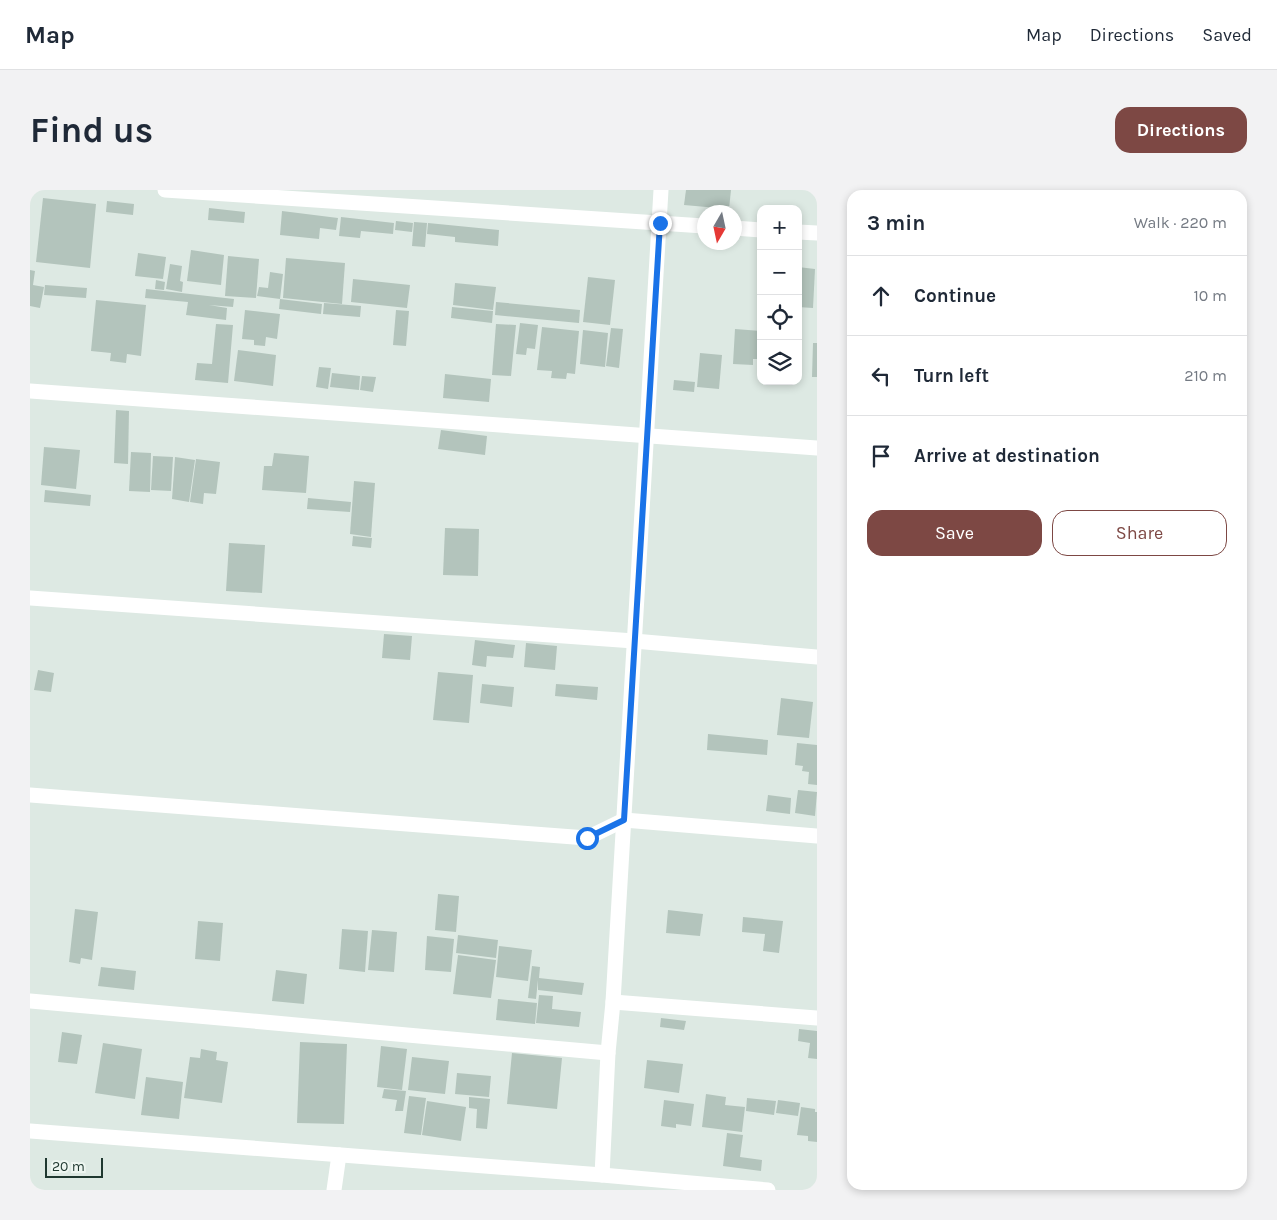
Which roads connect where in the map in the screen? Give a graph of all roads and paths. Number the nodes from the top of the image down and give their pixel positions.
1 (165, 190) edge
2 (662, 190) edge
3 (660, 223) junction
4 (697, 226) edge
5 (742, 229) edge
6 (757, 230) edge
7 (802, 232) edge
8 (817, 233) edge
9 (30, 391) edge
10 (647, 435) junction
11 (817, 448) edge
12 (30, 598) edge
13 (634, 641) junction
14 (817, 657) edge
15 (30, 795) edge
16 (624, 820) junction
17 (817, 836) edge
18 (30, 1002) edge
19 (613, 1002) junction
20 (817, 1018) edge
21 (608, 1052) junction
22 (30, 1131) edge
23 (339, 1155) junction
24 (602, 1175) junction
25 (334, 1190) edge
26 (768, 1190) edge

1 - 3 street
2 - 3 street
3 - 4 street
3 - 10 street
5 - 6 street
7 - 8 street
9 - 10 street
10 - 11 street
10 - 13 street
12 - 13 street
13 - 14 street
13 - 16 street
15 - 16 street
16 - 17 street
16 - 19 street
18 - 21 street
19 - 20 street
19 - 21 street
21 - 24 street
22 - 23 street
23 - 24 street
23 - 25 street
24 - 26 street

